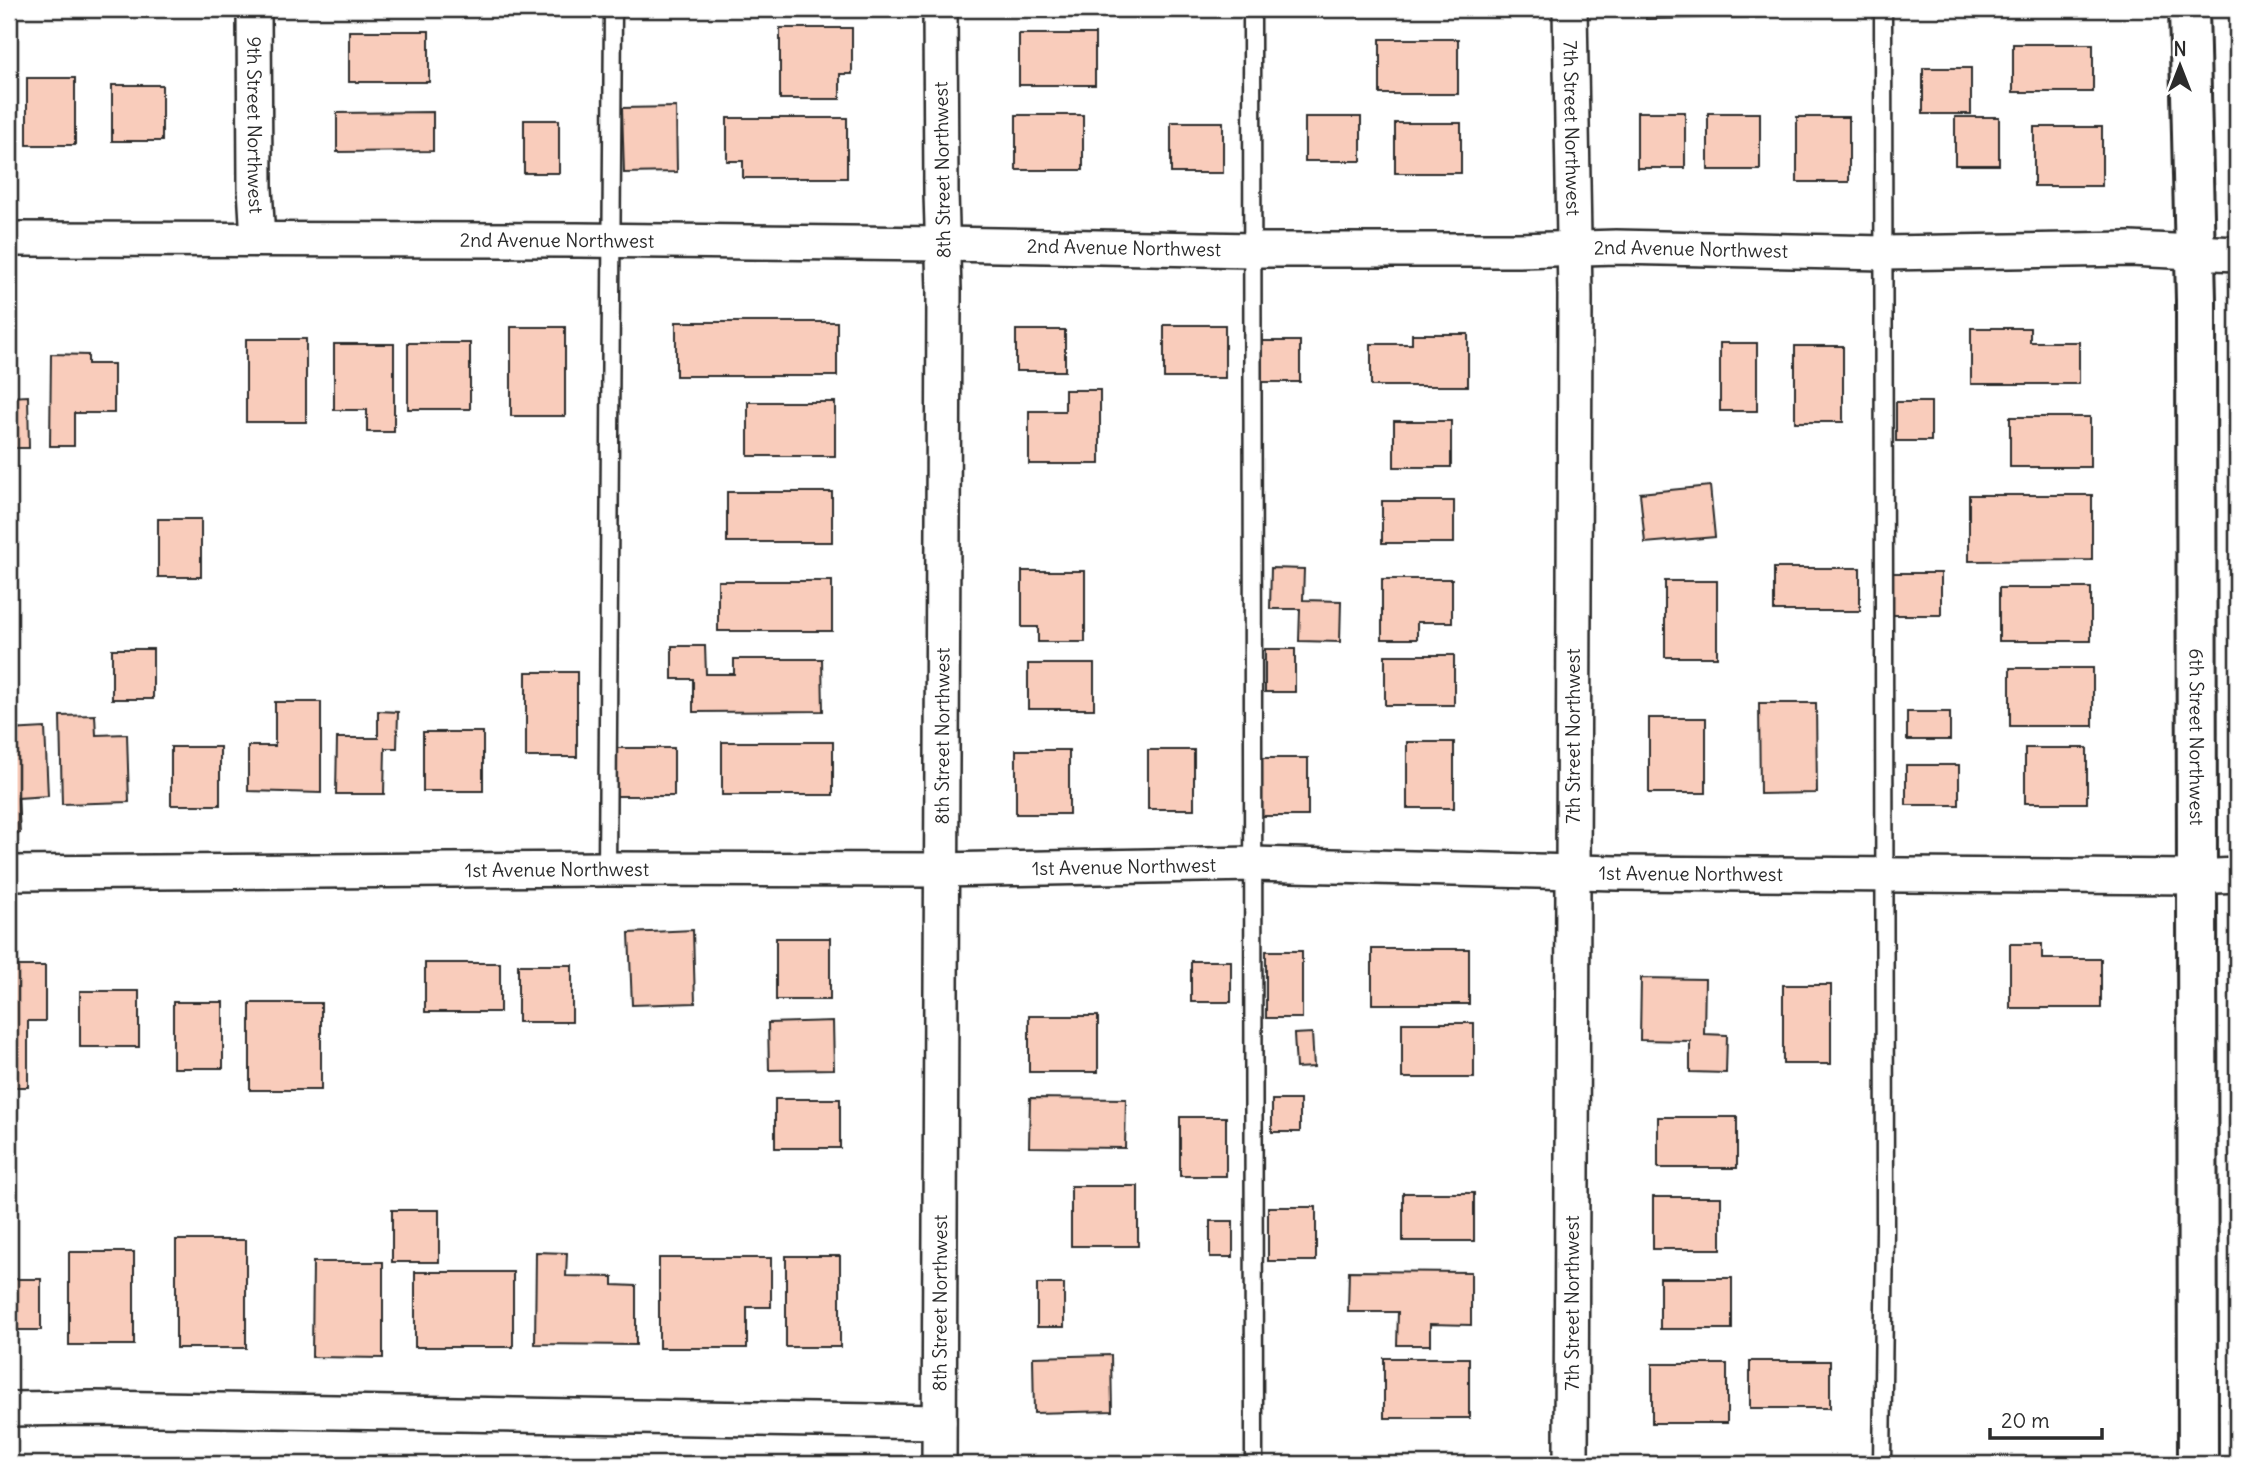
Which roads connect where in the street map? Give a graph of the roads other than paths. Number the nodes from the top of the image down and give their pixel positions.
1 (254, 9) edge
2 (613, 9) edge
3 (940, 9) edge
4 (1252, 9) edge
5 (1570, 9) edge
6 (1883, 9) edge
7 (2189, 9) edge
8 (9, 239) edge
9 (258, 239) junction
10 (612, 241) junction
11 (942, 244) junction
12 (1573, 248) junction
13 (1253, 250) junction
14 (2194, 251) junction
15 (1884, 253) junction
16 (2237, 254) edge
17 (1254, 864) junction
18 (607, 869) junction
19 (941, 870) junction
20 (1572, 872) junction
21 (9, 873) edge
22 (1884, 874) junction
23 (2237, 875) edge
24 (2196, 877) junction
25 (9, 1409) edge
26 (939, 1422) junction
27 (939, 1464) edge
28 (1254, 1464) edge
29 (1571, 1464) edge
30 (1882, 1464) edge
31 (2197, 1464) edge

1 - 9 street, 9th Street Northwest
2 - 10 lane
3 - 11 street, 8th Street Northwest
4 - 13 lane
5 - 12 street, 7th Street Northwest
6 - 15 lane
7 - 14 street, 6th Street Northwest
8 - 9 street, 2nd Avenue Northwest
9 - 10 street, 2nd Avenue Northwest
10 - 11 street, 2nd Avenue Northwest
10 - 18 lane
11 - 13 street, 2nd Avenue Northwest
11 - 19 street, 8th Street Northwest
12 - 13 street, 2nd Avenue Northwest
12 - 15 street, 2nd Avenue Northwest
12 - 20 street, 7th Street Northwest
13 - 17 lane
14 - 15 street, 2nd Avenue Northwest
14 - 16 street, 2nd Avenue Northwest
14 - 24 street, 6th Street Northwest
15 - 22 lane
17 - 19 street, 1st Avenue Northwest
17 - 20 street, 1st Avenue Northwest
17 - 28 lane
18 - 19 street, 1st Avenue Northwest
18 - 21 street, 1st Avenue Northwest
19 - 26 street, 8th Street Northwest
20 - 22 street, 1st Avenue Northwest
20 - 29 street, 7th Street Northwest
22 - 24 street, 1st Avenue Northwest
22 - 30 lane
23 - 24 street, 1st Avenue Northwest
24 - 31 street, 6th Street Northwest
25 - 26 street
26 - 27 street, 8th Street Northwest

